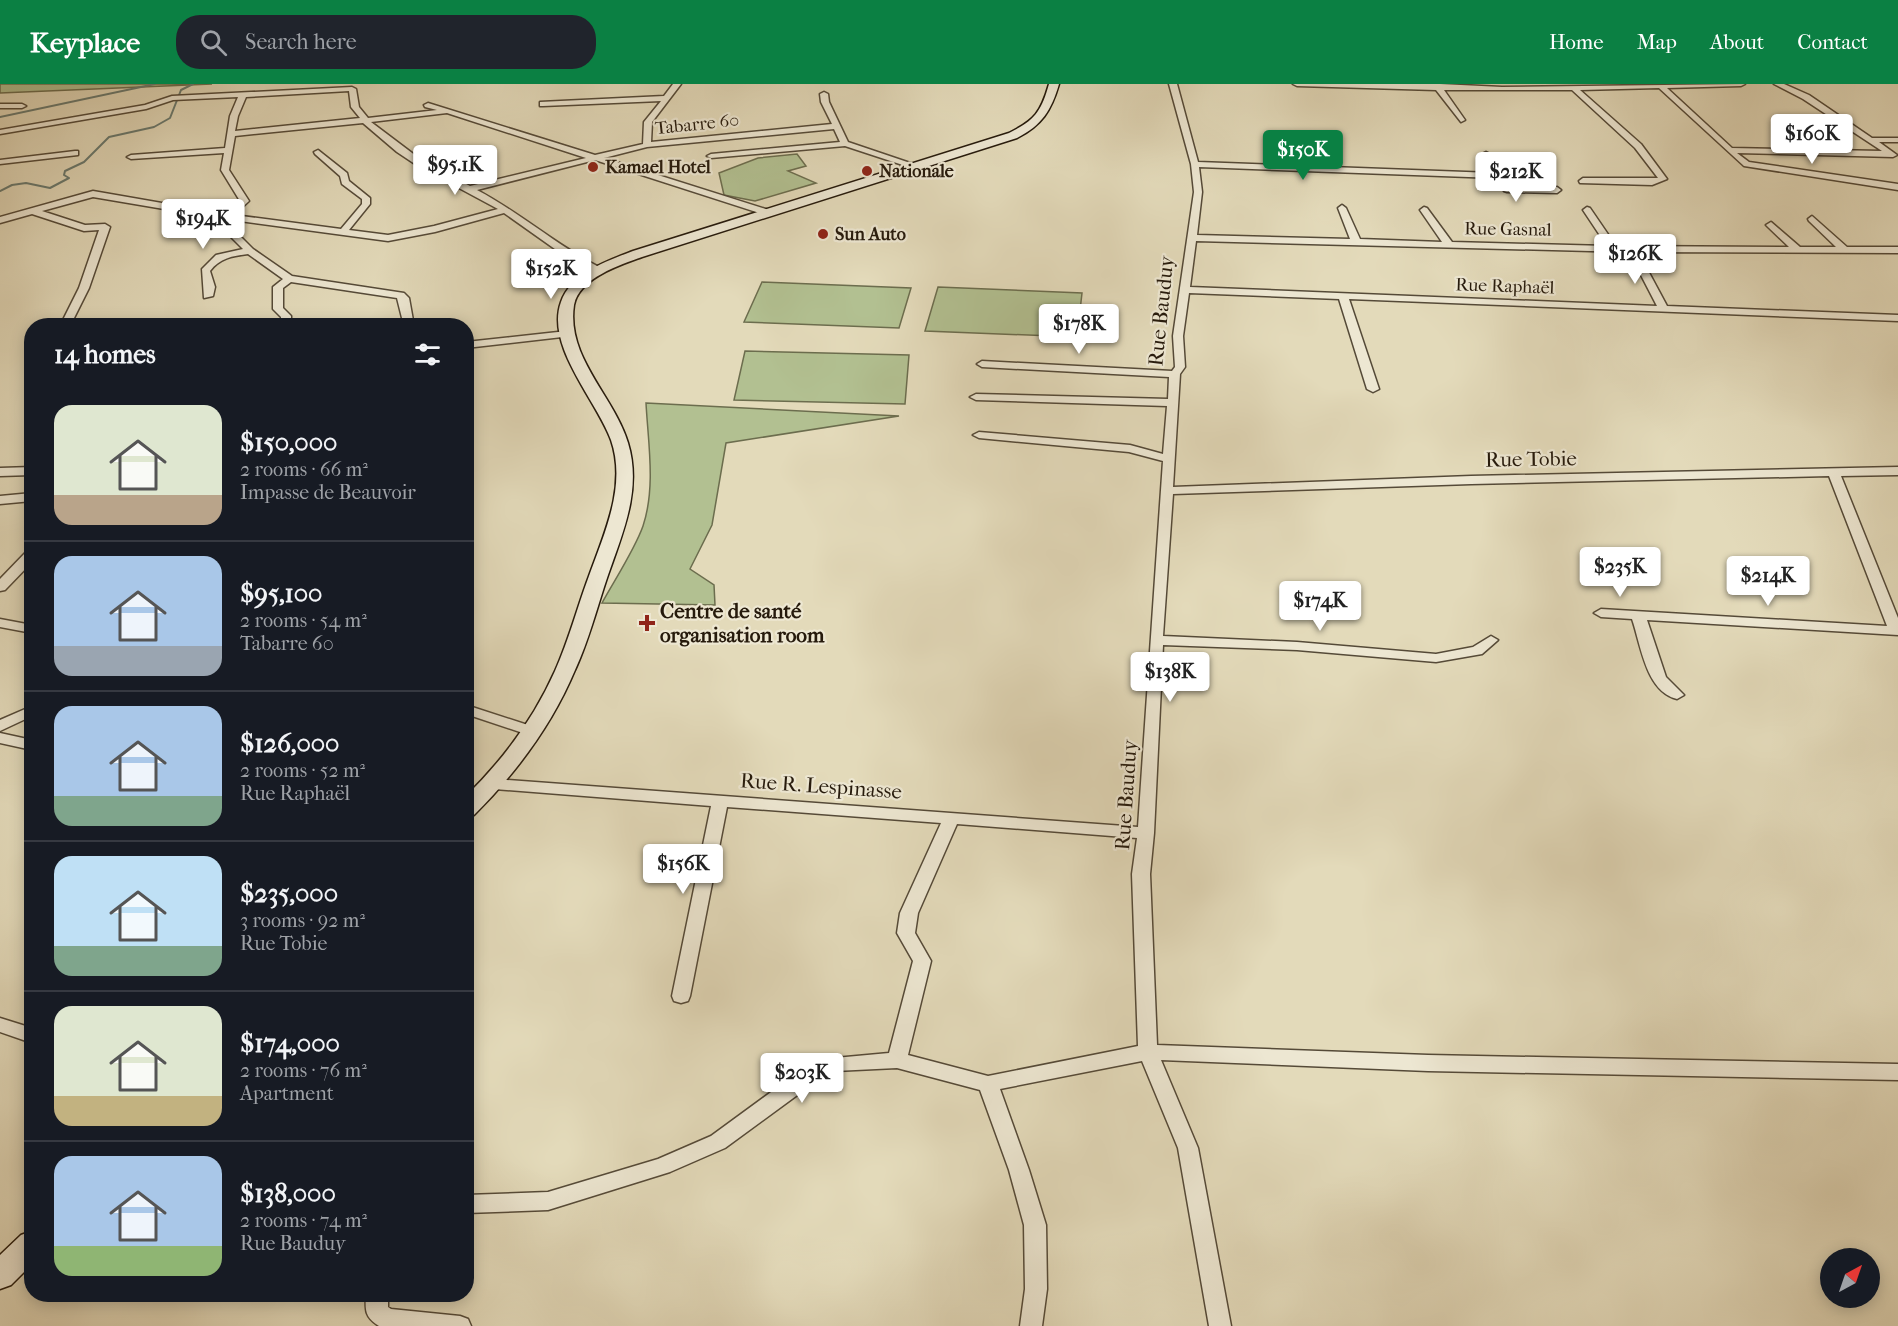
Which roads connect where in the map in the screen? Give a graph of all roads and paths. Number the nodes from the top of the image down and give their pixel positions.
1 (677, 84) edge
2 (1054, 84) edge
3 (1173, 84) edge
4 (1297, 84) edge
5 (1741, 84) edge
6 (1778, 84) edge
7 (1437, 86) edge
8 (1660, 86) edge
9 (1573, 87) junction
10 (243, 94) junction
11 (824, 94) dead end
12 (666, 99) junction
13 (543, 104) dead end
14 (429, 105) dead end
15 (0, 106) edge
16 (22, 106) dead end
17 (451, 112) junction
18 (1461, 120) dead end
19 (367, 122) junction
20 (837, 126) junction
21 (0, 132) edge
22 (232, 134) junction
23 (1873, 140) junction
24 (1898, 140) edge
25 (845, 144) junction
26 (647, 145) junction
27 (228, 150) junction
28 (1732, 150) junction
29 (318, 152) dead end
30 (75, 153) dead end
31 (1486, 154) dead end
32 (711, 156) dead end
33 (1895, 156) edge
34 (131, 157) dead end
35 (598, 158) junction
36 (0, 162) edge
37 (1195, 164) junction
38 (918, 166) junction
39 (1498, 176) junction
40 (1583, 181) dead end
41 (1898, 187) edge
42 (469, 189) junction
43 (1557, 190) dead end
44 (1342, 208) dead end
45 (503, 210) junction
46 (1424, 210) dead end
47 (1587, 210) dead end
48 (33, 211) junction
49 (769, 213) junction
50 (227, 217) junction
51 (1812, 219) dead end
52 (0, 220) edge
53 (1771, 225) dead end
54 (343, 232) junction
55 (1190, 238) junction
56 (1356, 242) junction
57 (1449, 244) junction
58 (1613, 248) junction
59 (1632, 249) junction
60 (1798, 250) junction
61 (1845, 250) junction
62 (250, 251) junction
63 (1896, 252) edge
64 (600, 270) junction
65 (289, 279) junction
66 (1183, 290) junction
67 (208, 296) dead end
68 (1343, 297) junction
69 (1664, 309) junction
70 (69, 318) edge
71 (286, 318) edge
72 (408, 318) edge
73 (1898, 318) edge
74 (567, 334) junction
75 (474, 344) edge
76 (982, 364) dead end
77 (1175, 374) junction
78 (1373, 389) dead end
79 (976, 397) dead end
80 (1173, 403) junction
81 (979, 435) dead end
82 (1168, 458) junction
83 (0, 471) edge
84 (24, 471) edge
85 (1898, 471) edge
86 (1834, 473) junction
87 (1166, 491) junction
88 (24, 498) edge
89 (0, 500) edge
90 (24, 562) edge
91 (0, 587) edge
92 (1601, 613) dead end
93 (1638, 615) junction
94 (0, 623) edge
95 (24, 628) edge
96 (1897, 631) edge
97 (1156, 640) junction
98 (1491, 640) dead end
99 (1677, 696) dead end
100 (474, 712) edge
101 (24, 714) edge
102 (0, 726) edge
103 (532, 731) junction
104 (0, 738) edge
105 (24, 743) edge
106 (494, 784) junction
107 (720, 801) junction
108 (474, 803) edge
109 (951, 818) junction
110 (1146, 833) junction
111 (681, 996) dead end
112 (0, 1025) edge
113 (24, 1033) edge
114 (1148, 1052) junction
115 (897, 1060) junction
116 (1898, 1072) edge
117 (988, 1084) junction
118 (474, 1204) edge
119 (24, 1252) edge
120 (0, 1275) edge
121 (375, 1302) edge
122 (460, 1326) edge
123 (1031, 1326) edge
124 (1220, 1326) edge

1 - 12 street
2 - 38 main road
3 - 37 street, Rue Bauduy
4 - 7 street
5 - 8 street
6 - 23 street
7 - 9 street
7 - 18 street
8 - 9 street
8 - 28 street
9 - 40 street
10 - 19 street
10 - 21 street
10 - 22 street
11 - 20 street
12 - 13 street
12 - 26 street
14 - 17 street
15 - 16 street
17 - 19 street
17 - 35 street
19 - 22 street
19 - 42 street
20 - 25 street
20 - 26 street, Tabarre 60
22 - 27 street
23 - 24 street
23 - 33 street
25 - 32 street
25 - 38 street
26 - 35 street, Tabarre 60
27 - 34 street
27 - 50 street
28 - 33 street
28 - 41 street
29 - 54 street
30 - 36 street
31 - 39 street
35 - 42 street, Tabarre 60
35 - 49 street
37 - 39 street
37 - 55 street, Rue Bauduy
38 - 49 main road
39 - 43 street
42 - 45 street
44 - 56 street
45 - 54 street
45 - 64 street
46 - 57 street
47 - 58 street
48 - 50 street
48 - 52 street
48 - 70 street
49 - 64 main road
50 - 54 street
50 - 62 street
51 - 61 street
53 - 60 street
55 - 56 street, Rue Gasnal
55 - 66 street, Rue Bauduy
56 - 57 street, Rue Gasnal
57 - 58 street, Rue Gasnal
58 - 59 street, Rue Gasnal
59 - 60 street, Rue Gasnal
59 - 69 street
60 - 61 street, Rue Gasnal
61 - 63 street, Rue Gasnal
62 - 65 street
62 - 67 street
64 - 74 main road
65 - 71 street
65 - 72 street
66 - 68 street, Rue Raphaël
66 - 77 street, Rue Bauduy
68 - 69 street, Rue Raphaël
68 - 78 street
69 - 73 street, Rue Raphaël
74 - 75 street
74 - 103 main road
76 - 77 street
77 - 80 street, Rue Bauduy
79 - 80 street
80 - 82 street, Rue Bauduy
81 - 82 street
82 - 87 street, Rue Bauduy
83 - 84 street
85 - 86 street, Rue Tobie
86 - 87 street, Rue Tobie
86 - 96 street
87 - 97 street, Rue Bauduy
88 - 89 street
90 - 91 street
92 - 93 street
93 - 96 street
93 - 99 street
94 - 95 street
97 - 98 street
97 - 110 street, Rue Bauduy
100 - 103 street
101 - 102 street
103 - 106 main road
104 - 105 street
106 - 107 street, Rue R. Lespinasse
106 - 108 main road
107 - 109 street, Rue R. Lespinasse
107 - 111 street
109 - 110 street, Rue R. Lespinasse
109 - 115 street
110 - 114 street, Rue Bauduy
112 - 113 street
114 - 116 street
114 - 117 street
114 - 124 street, Rue Bauduy
115 - 117 street
115 - 118 street
117 - 123 street
119 - 120 main road
121 - 122 street

